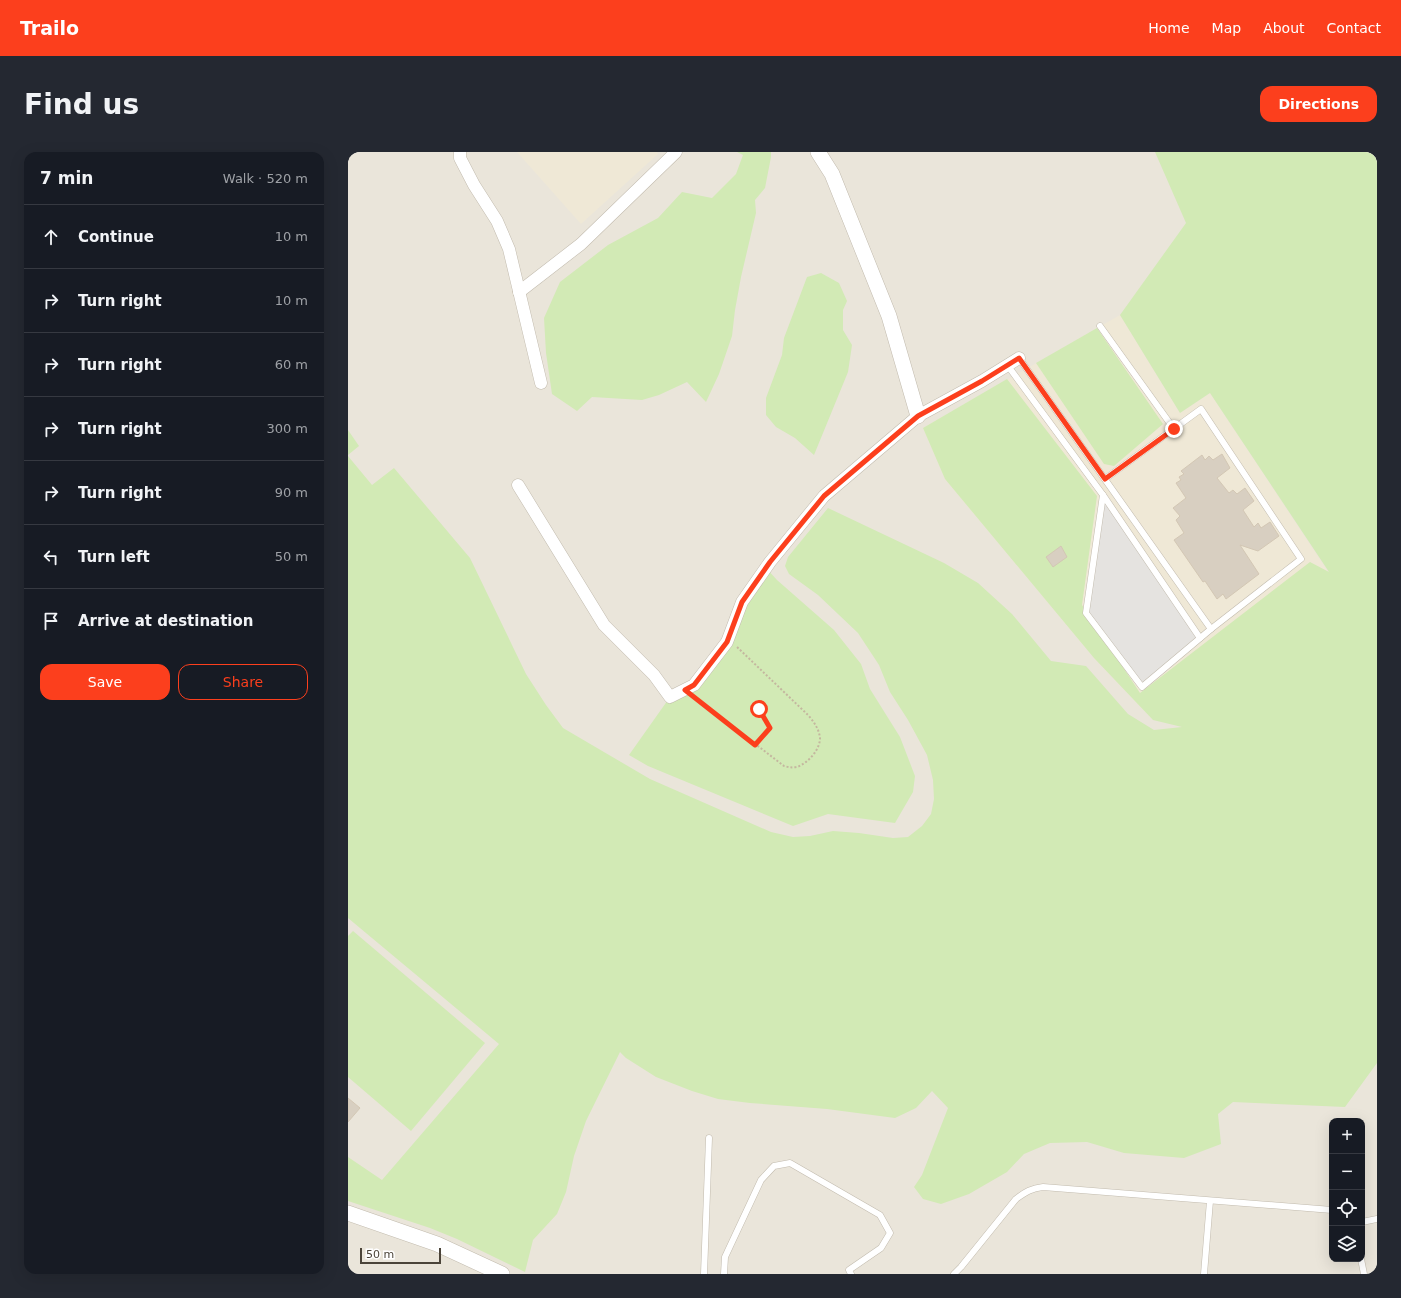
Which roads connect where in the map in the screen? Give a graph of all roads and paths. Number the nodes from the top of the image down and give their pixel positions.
1 (460, 152) edge
2 (676, 152) edge
3 (818, 152) edge
4 (519, 292) junction
5 (1100, 326) dead end
6 (1019, 358) joint
7 (1008, 366) junction
8 (541, 383) dead end
9 (918, 416) junction
10 (1174, 429) junction
11 (1105, 479) junction
12 (518, 485) dead end
13 (1103, 495) junction
14 (1211, 629) junction
15 (1200, 638) junction
16 (728, 639) junction
17 (685, 690) junction
18 (759, 709) dead end
19 (755, 745) junction
20 (709, 1138) dead end
21 (1210, 1201) junction
22 (1329, 1210) edge
23 (348, 1213) edge
24 (1377, 1219) edge
25 (1365, 1221) edge
26 (1362, 1262) edge
27 (502, 1274) edge
28 (704, 1274) edge
29 (724, 1274) edge
30 (851, 1274) edge
31 (954, 1274) edge
32 (1204, 1274) edge
33 (1364, 1274) edge

1 - 4 street
2 - 4 street
3 - 9 street
4 - 8 street
5 - 10 lane
6 - 7 street
6 - 11 lane
7 - 9 street
7 - 13 lane
9 - 16 street
10 - 11 lane
10 - 14 lane
11 - 14 lane
12 - 17 street
13 - 15 lane
13 - 15 lane
14 - 15 lane
16 - 17 street
16 - 19 path
17 - 19 path
18 - 19 path
20 - 28 lane
21 - 22 lane
21 - 31 lane
21 - 32 lane
23 - 27 street
24 - 25 lane
26 - 33 lane
29 - 30 lane

